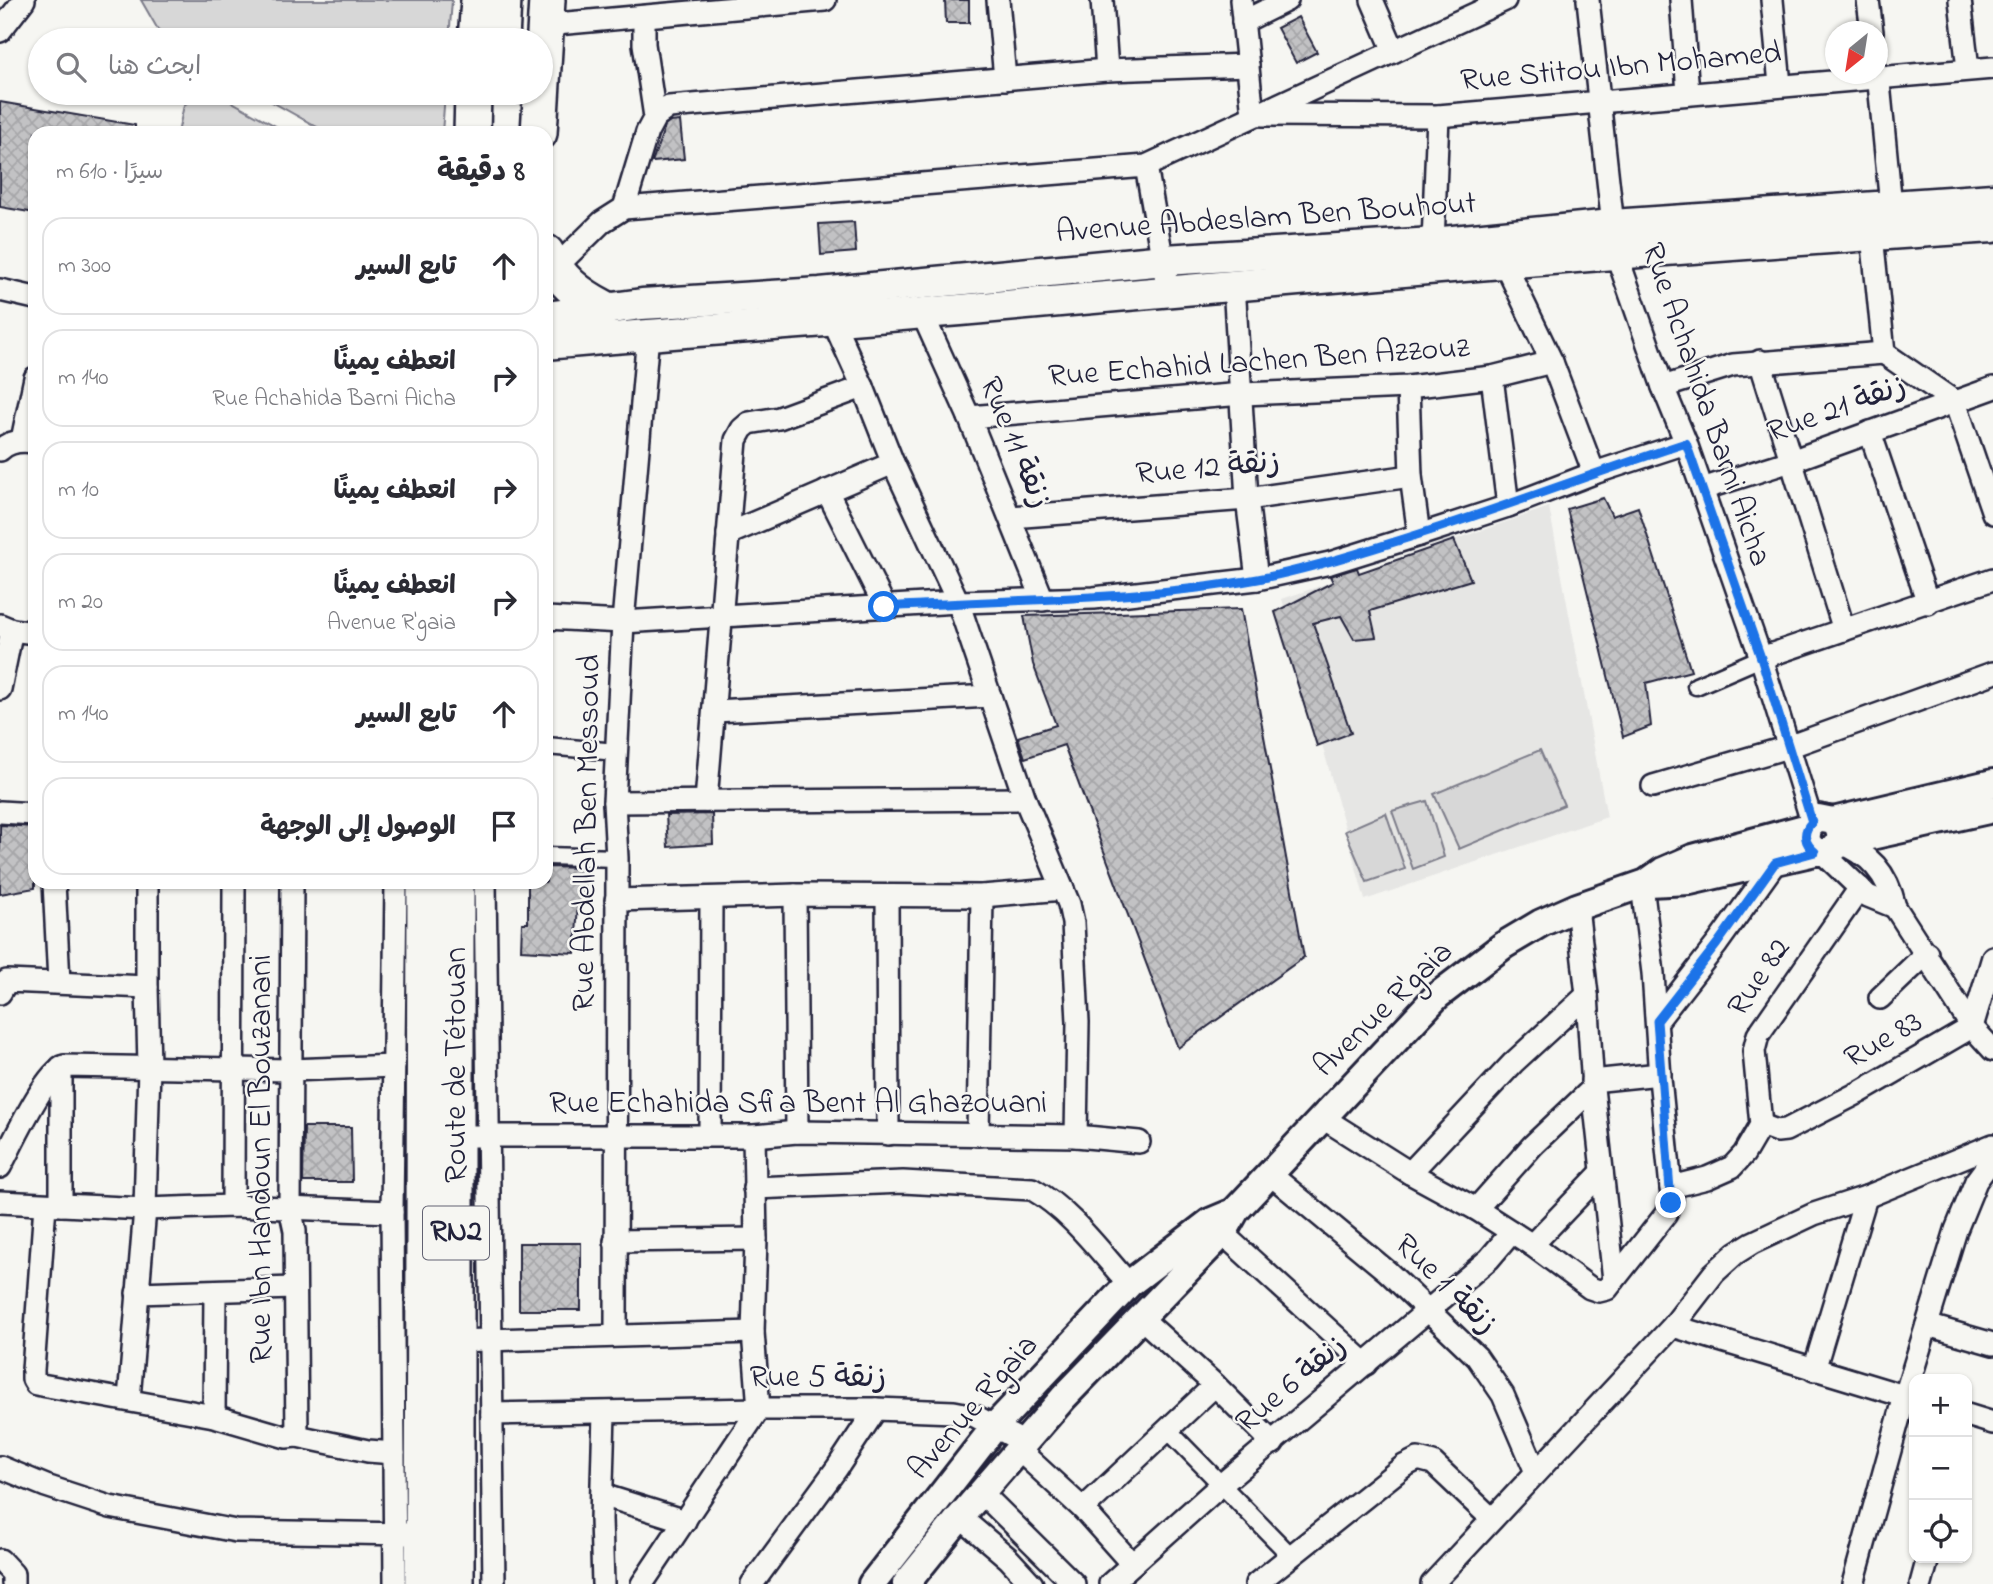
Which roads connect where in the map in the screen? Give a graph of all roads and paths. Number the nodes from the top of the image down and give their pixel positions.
1 (23, 0) edge
2 (479, 0) edge
3 (503, 0) edge
4 (825, 0) edge
5 (998, 0) edge
6 (1102, 0) edge
7 (1241, 0) edge
8 (1287, 0) edge
9 (1372, 0) edge
10 (1505, 0) edge
11 (1588, 0) edge
12 (1681, 0) edge
13 (1772, 0) edge
14 (1868, 0) edge
15 (1960, 0) edge
16 (535, 16) edge
17 (644, 17) junction
18 (1871, 21) edge
19 (1243, 22) junction
20 (477, 28) edge
21 (502, 28) edge
22 (0, 31) edge
23 (1394, 51) junction
24 (1248, 65) junction
25 (1993, 68) edge
26 (1968, 69) junction
27 (1107, 70) junction
28 (1888, 74) edge
29 (1005, 79) junction
30 (1825, 80) edge
31 (1879, 84) edge
32 (1780, 85) junction
33 (1688, 93) junction
34 (1598, 100) junction
35 (473, 105) edge
36 (496, 105) edge
37 (522, 105) edge
38 (542, 105) edge
39 (1253, 115) junction
40 (1438, 116) junction
41 (654, 117) junction
42 (472, 126) edge
43 (495, 126) edge
44 (522, 126) edge
45 (540, 126) edge
46 (1146, 166) junction
47 (1993, 199) edge
48 (1891, 206) junction
49 (624, 208) junction
50 (1993, 226) edge
51 (1872, 234) junction
52 (1614, 239) junction
53 (1433, 243) junction
54 (553, 259) edge
55 (1165, 260) junction
56 (1505, 264) junction
57 (553, 265) edge
58 (1234, 284) junction
59 (0, 290) edge
60 (1168, 291) junction
61 (28, 296) edge
62 (604, 308) junction
63 (922, 313) junction
64 (553, 316) edge
65 (833, 321) junction
66 (649, 334) junction
67 (553, 343) edge
68 (1884, 353) junction
69 (1760, 361) junction
70 (1552, 362) junction
71 (1492, 377) junction
72 (863, 387) junction
73 (1408, 387) junction
74 (1663, 387) junction
75 (1993, 388) edge
76 (1242, 394) junction
77 (1955, 402) junction
78 (969, 417) junction
79 (1870, 432) junction
80 (28, 441) edge
81 (1686, 443) junction
82 (0, 450) edge
83 (1791, 461) junction
84 (893, 463) junction
85 (1594, 473) junction
86 (1411, 476) junction
87 (1989, 485) edge
88 (1702, 489) junction
89 (827, 491) junction
90 (1247, 499) junction
91 (1508, 506) junction
92 (1993, 513) edge
93 (1011, 517) junction
94 (729, 534) junction
95 (1419, 535) junction
96 (1257, 579) junction
97 (1993, 579) edge
98 (1043, 600) junction
99 (958, 602) junction
100 (1928, 603) junction
101 (884, 607) junction
102 (721, 616) junction
103 (553, 618) edge
104 (623, 622) junction
105 (6, 627) edge
106 (1844, 630) junction
107 (28, 632) edge
108 (1761, 658) junction
109 (1993, 673) edge
110 (1696, 686) dead end
111 (0, 689) edge
112 (990, 696) junction
113 (715, 710) junction
114 (553, 747) edge
115 (1788, 747) junction
116 (617, 752) junction
117 (1993, 783) edge
118 (1653, 786) dead end
119 (1025, 799) junction
120 (706, 802) junction
121 (614, 803) junction
122 (1993, 809) edge
123 (0, 812) edge
124 (28, 814) edge
125 (1824, 837) junction
126 (553, 856) edge
127 (617, 858) junction
128 (1775, 863) junction
129 (1644, 884) junction
130 (1860, 888) junction
131 (54, 889) edge
132 (147, 889) edge
133 (234, 889) edge
134 (292, 889) edge
135 (396, 889) edge
136 (425, 889) edge
137 (456, 889) edge
138 (485, 889) edge
139 (1063, 889) junction
140 (795, 895) junction
141 (887, 896) junction
142 (982, 896) junction
143 (711, 898) junction
144 (616, 900) junction
145 (1577, 907) junction
146 (1895, 907) junction
147 (1927, 953) junction
148 (1993, 957) edge
149 (2, 982) edge
150 (59, 982) junction
151 (147, 987) junction
152 (1587, 995) junction
153 (1880, 998) dead end
154 (1657, 1021) junction
155 (1972, 1027) junction
156 (1993, 1050) edge
157 (149, 1066) junction
158 (394, 1066) junction
159 (61, 1067) junction
160 (234, 1069) junction
161 (291, 1070) junction
162 (1660, 1074) junction
163 (1592, 1085) junction
164 (1323, 1118) junction
165 (1760, 1125) junction
166 (797, 1132) junction
167 (888, 1134) junction
168 (618, 1135) junction
169 (710, 1135) junction
170 (978, 1135) junction
171 (472, 1136) junction
172 (754, 1136) junction
173 (1076, 1136) junction
174 (1139, 1142) dead end
175 (1993, 1145) edge
176 (1993, 1158) edge
177 (0, 1167) edge
178 (1602, 1172) junction
179 (1410, 1173) junction
180 (1270, 1174) junction
181 (1986, 1180) edge
182 (1671, 1187) junction
183 (754, 1188) junction
184 (1866, 1197) junction
185 (0, 1202) edge
186 (53, 1205) junction
187 (233, 1206) junction
188 (290, 1208) junction
189 (145, 1209) junction
190 (1476, 1209) junction
191 (392, 1212) junction
192 (1216, 1228) junction
193 (1511, 1232) junction
194 (756, 1239) junction
195 (615, 1241) junction
196 (1532, 1245) junction
197 (1614, 1280) junction
198 (1129, 1284) junction
199 (294, 1288) junction
200 (215, 1291) junction
201 (136, 1293) junction
202 (1429, 1310) junction
203 (1141, 1318) junction
204 (1927, 1325) junction
205 (1673, 1326) junction
206 (754, 1332) junction
207 (616, 1335) junction
208 (1991, 1336) edge
209 (491, 1339) junction
210 (455, 1341) junction
211 (1366, 1364) junction
212 (1814, 1370) junction
213 (1915, 1374) edge
214 (1215, 1385) junction
215 (1909, 1397) edge
216 (129, 1399) junction
217 (1909, 1400) edge
218 (759, 1409) junction
219 (876, 1409) junction
220 (604, 1413) junction
221 (492, 1414) junction
222 (214, 1416) junction
223 (1972, 1417) edge
224 (1993, 1423) edge
225 (996, 1425) junction
226 (1167, 1429) junction
227 (296, 1436) junction
228 (1273, 1443) junction
229 (1022, 1446) junction
230 (394, 1453) junction
231 (0, 1467) edge
232 (1536, 1472) junction
233 (1222, 1485) junction
234 (982, 1493) junction
235 (602, 1495) junction
236 (1083, 1509) junction
237 (960, 1517) junction
238 (1492, 1518) junction
239 (685, 1521) junction
240 (409, 1534) junction
241 (1291, 1556) junction
242 (0, 1560) edge
243 (1927, 1563) edge
244 (1132, 1564) junction
245 (13, 1584) edge
246 (395, 1584) edge
247 (423, 1584) edge
248 (456, 1584) edge
249 (494, 1584) edge
250 (603, 1584) edge
251 (642, 1584) edge
252 (752, 1584) edge
253 (872, 1584) edge
254 (906, 1584) edge
255 (1032, 1584) edge
256 (1074, 1584) edge
257 (1110, 1584) edge
258 (1256, 1584) edge
259 (1432, 1584) edge
260 (1853, 1584) edge
261 (1921, 1584) edge

1 - 22 street
2 - 20 highway
3 - 21 highway
4 - 17 street
5 - 29 street
6 - 27 street
7 - 19 street
8 - 19 street
9 - 23 street
10 - 23 street
11 - 34 street, Rue Achahida Barni Aicha
12 - 33 street
13 - 32 street
14 - 18 street
15 - 26 street
16 - 17 street
17 - 41 street
19 - 24 street
23 - 39 street
24 - 27 street
24 - 39 street
25 - 26 street, Rue Stitou Ibn Mohamed
26 - 28 street, Rue Stitou Ibn Mohamed
27 - 29 street
29 - 41 street
30 - 32 street, Rue Stitou Ibn Mohamed
31 - 48 street
32 - 33 street, Rue Stitou Ibn Mohamed
33 - 34 street, Rue Stitou Ibn Mohamed
34 - 40 street, Rue Stitou Ibn Mohamed
34 - 52 street, Rue Achahida Barni Aicha
35 - 42 highway
36 - 43 highway
37 - 44 highway
38 - 45 highway
39 - 40 street, Rue Stitou Ibn Mohamed
39 - 46 street
40 - 53 street
41 - 49 street
46 - 49 street
46 - 55 street
47 - 48 main road, Avenue Abdeslam Ben Bouhout
48 - 52 main road, Avenue Abdeslam Ben Bouhout
49 - 54 street
50 - 51 main road, Avenue Abdeslam Ben Bouhout
51 - 52 main road, Avenue Abdeslam Ben Bouhout
51 - 68 street
52 - 53 main road, Avenue Abdeslam Ben Bouhout
52 - 56 main road, Avenue Abdeslam Ben Bouhout
52 - 74 street, Rue Achahida Barni Aicha
53 - 55 main road, Avenue Abdeslam Ben Bouhout
55 - 60 street
55 - 62 main road, Avenue Abdeslam Ben Bouhout
56 - 58 main road, Avenue Abdeslam Ben Bouhout
56 - 70 street
57 - 62 highway
58 - 60 main road, Avenue Abdeslam Ben Bouhout
58 - 76 street
59 - 61 street
60 - 63 main road, Avenue Abdeslam Ben Bouhout
62 - 64 main road, Avenue Abdeslam Ben Bouhout
63 - 65 main road, Avenue Abdeslam Ben Bouhout
63 - 78 street, Rue 11 زنقة
65 - 66 main road, Avenue Abdeslam Ben Bouhout
65 - 72 street
66 - 67 main road, Avenue Abdeslam Ben Bouhout
66 - 104 street, Rue Abdellah Ben Messoud
68 - 69 street
68 - 77 street
69 - 74 street
69 - 83 street
70 - 71 street, Rue Echahid Lachen Ben Azzouz
70 - 85 street
71 - 73 street, Rue Echahid Lachen Ben Azzouz
71 - 91 street
72 - 84 street
72 - 94 street
73 - 76 street, Rue Echahid Lachen Ben Azzouz
73 - 86 street
74 - 81 street, Rue Achahida Barni Aicha
75 - 77 street, Rue 21 زنقة
76 - 78 street, Rue Echahid Lachen Ben Azzouz
76 - 90 street
77 - 79 street, Rue 21 زنقة
77 - 87 street
78 - 93 street, Rue 11 زنقة
79 - 83 street, Rue 21 زنقة
79 - 100 street
80 - 82 street
81 - 85 street
81 - 88 street, Rue Achahida Barni Aicha
83 - 88 street, Rue 21 زنقة
83 - 106 street
84 - 89 street
84 - 99 street
85 - 91 street
86 - 90 street, Rue 12 زنقة
86 - 95 street
87 - 92 street
88 - 108 street, Rue Achahida Barni Aicha
89 - 94 street
89 - 101 street
90 - 93 street, Rue 12 زنقة
90 - 96 street
91 - 95 street
93 - 98 street, Rue 11 زنقة
94 - 102 street
95 - 96 street
96 - 98 street
97 - 100 street
98 - 99 street
99 - 101 street
99 - 112 street
100 - 106 street
101 - 102 street
102 - 104 street
102 - 113 street
103 - 104 street
104 - 116 street, Rue Abdellah Ben Messoud
105 - 107 street
105 - 111 street
106 - 108 street
108 - 110 street
108 - 115 street, Rue Achahida Barni Aicha
109 - 115 street
112 - 113 street
112 - 119 street
113 - 120 street
114 - 116 street
115 - 118 street
115 - 125 street, Rue Achahida Barni Aicha
116 - 121 street, Rue Abdellah Ben Messoud
117 - 125 street, Avenue R'gaia
119 - 120 street
119 - 139 street
120 - 121 street
121 - 127 street, Rue Abdellah Ben Messoud
122 - 125 street, Avenue R'gaia
123 - 124 street
125 - 128 street, Avenue R'gaia
125 - 129 street, Avenue R'gaia
125 - 130 street
125 - 146 street
126 - 127 street
127 - 144 street, Rue Abdellah Ben Messoud
128 - 129 street, Avenue R'gaia
128 - 154 street
129 - 145 street, Avenue R'gaia
129 - 154 street
130 - 146 street
130 - 165 street, Rue 82
131 - 150 street
132 - 151 street
133 - 160 street
134 - 161 street, Rue Ibn Handoun El Bouzanani
135 - 158 street
136 - 240 highway, Route de Tétouan / RN2
137 - 171 highway, Route de Tétouan / RN2
138 - 171 street
139 - 142 street
139 - 173 street
140 - 141 street
140 - 143 street
140 - 166 street
141 - 142 street
141 - 167 street
142 - 170 street
143 - 144 street
143 - 169 street
144 - 168 street, Rue Abdellah Ben Messoud
145 - 152 street
145 - 164 street, Avenue R'gaia
146 - 147 street
147 - 153 street
147 - 155 street
148 - 155 street, Rue 83
149 - 150 street
150 - 151 street
151 - 157 street
152 - 163 street
152 - 179 street
154 - 162 street
155 - 156 street
155 - 165 street, Rue 83
157 - 159 street
157 - 160 street
157 - 189 street
158 - 161 street
158 - 191 street
159 - 177 street
159 - 186 street
160 - 161 street
160 - 187 street
161 - 188 street, Rue Ibn Handoun El Bouzanani
162 - 163 street
162 - 182 street
163 - 178 street
163 - 190 street
164 - 179 street, Rue 1 زنقة
164 - 180 street, Avenue R'gaia
165 - 182 street
166 - 167 street, Rue Echahida Sfia Bent Al Ghazouani
166 - 172 street, Rue Echahida Sfia Bent Al Ghazouani
167 - 170 street, Rue Echahida Sfia Bent Al Ghazouani
168 - 169 street, Rue Echahida Sfia Bent Al Ghazouani
168 - 171 street, Rue Echahida Sfia Bent Al Ghazouani
168 - 195 street, Rue Abdellah Ben Messoud
169 - 172 street, Rue Echahida Sfia Bent Al Ghazouani
170 - 173 street, Rue Echahida Sfia Bent Al Ghazouani
171 - 209 street
171 - 210 highway, Route de Tétouan / RN2
172 - 183 street
173 - 174 street, Rue Echahida Sfia Bent Al Ghazouani
175 - 184 street
176 - 181 street
178 - 196 street
178 - 197 street
179 - 190 street, Rue 1 زنقة
180 - 192 street, Avenue R'gaia
180 - 202 street, Rue 1 زنقة
181 - 204 street
182 - 197 street
183 - 194 street
183 - 198 street
184 - 205 street
184 - 212 street
185 - 186 street
186 - 189 street
186 - 216 street
187 - 188 street
187 - 189 street
188 - 191 street
188 - 199 street, Rue Ibn Handoun El Bouzanani
189 - 201 street
190 - 193 street, Rue 1 زنقة
191 - 230 street
192 - 198 street, Avenue R'gaia
192 - 203 street, Avenue R'gaia
192 - 211 street
193 - 196 street, Rue 1 زنقة
193 - 202 street, Rue 6 زنقة
194 - 195 street
194 - 206 street
195 - 207 street, Rue Abdellah Ben Messoud
196 - 197 street, Rue 1 زنقة
198 - 225 street, Avenue R'gaia
199 - 200 street
199 - 227 street, Rue Ibn Handoun El Bouzanani
200 - 201 street
200 - 222 street
201 - 216 street
202 - 211 street, Rue 6 زنقة
202 - 232 street, Rue 1 زنقة
203 - 214 street
203 - 229 street, Avenue R'gaia
204 - 208 street
204 - 213 street
205 - 212 street
205 - 232 street
206 - 207 street
206 - 218 street
207 - 209 street
209 - 210 street
209 - 221 street
210 - 248 highway, Route de Tétouan / RN2
211 - 228 street, Rue 6 زنقة
212 - 215 street
214 - 226 street
214 - 228 street
216 - 222 street
217 - 260 street
218 - 219 street, Rue 5 زنقة
218 - 220 street, Rue 5 زنقة
218 - 239 street
219 - 225 street, Rue 5 زنقة
219 - 252 street
220 - 221 street, Rue 5 زنقة
220 - 235 street
221 - 249 street
222 - 227 street
223 - 224 street
225 - 229 street, Rue 5 زنقة
225 - 253 street, Avenue R'gaia
226 - 233 street
226 - 236 street
227 - 230 street
228 - 233 street, Rue 6 زنقة
229 - 234 street, Avenue R'gaia
229 - 236 street, Rue 5 زنقة
230 - 240 street
231 - 240 street
232 - 238 street
233 - 241 street
233 - 244 street, Rue 6 زنقة
234 - 237 street, Avenue R'gaia
234 - 256 street
235 - 239 street
235 - 250 street
236 - 244 street, Rue 5 زنقة
237 - 254 street, Avenue R'gaia
237 - 255 street
238 - 241 street
238 - 259 street
239 - 251 street
240 - 246 street
240 - 247 highway, Route de Tétouan / RN2
241 - 258 street
242 - 245 street
243 - 261 street
244 - 257 street, Rue 6 زنقة

